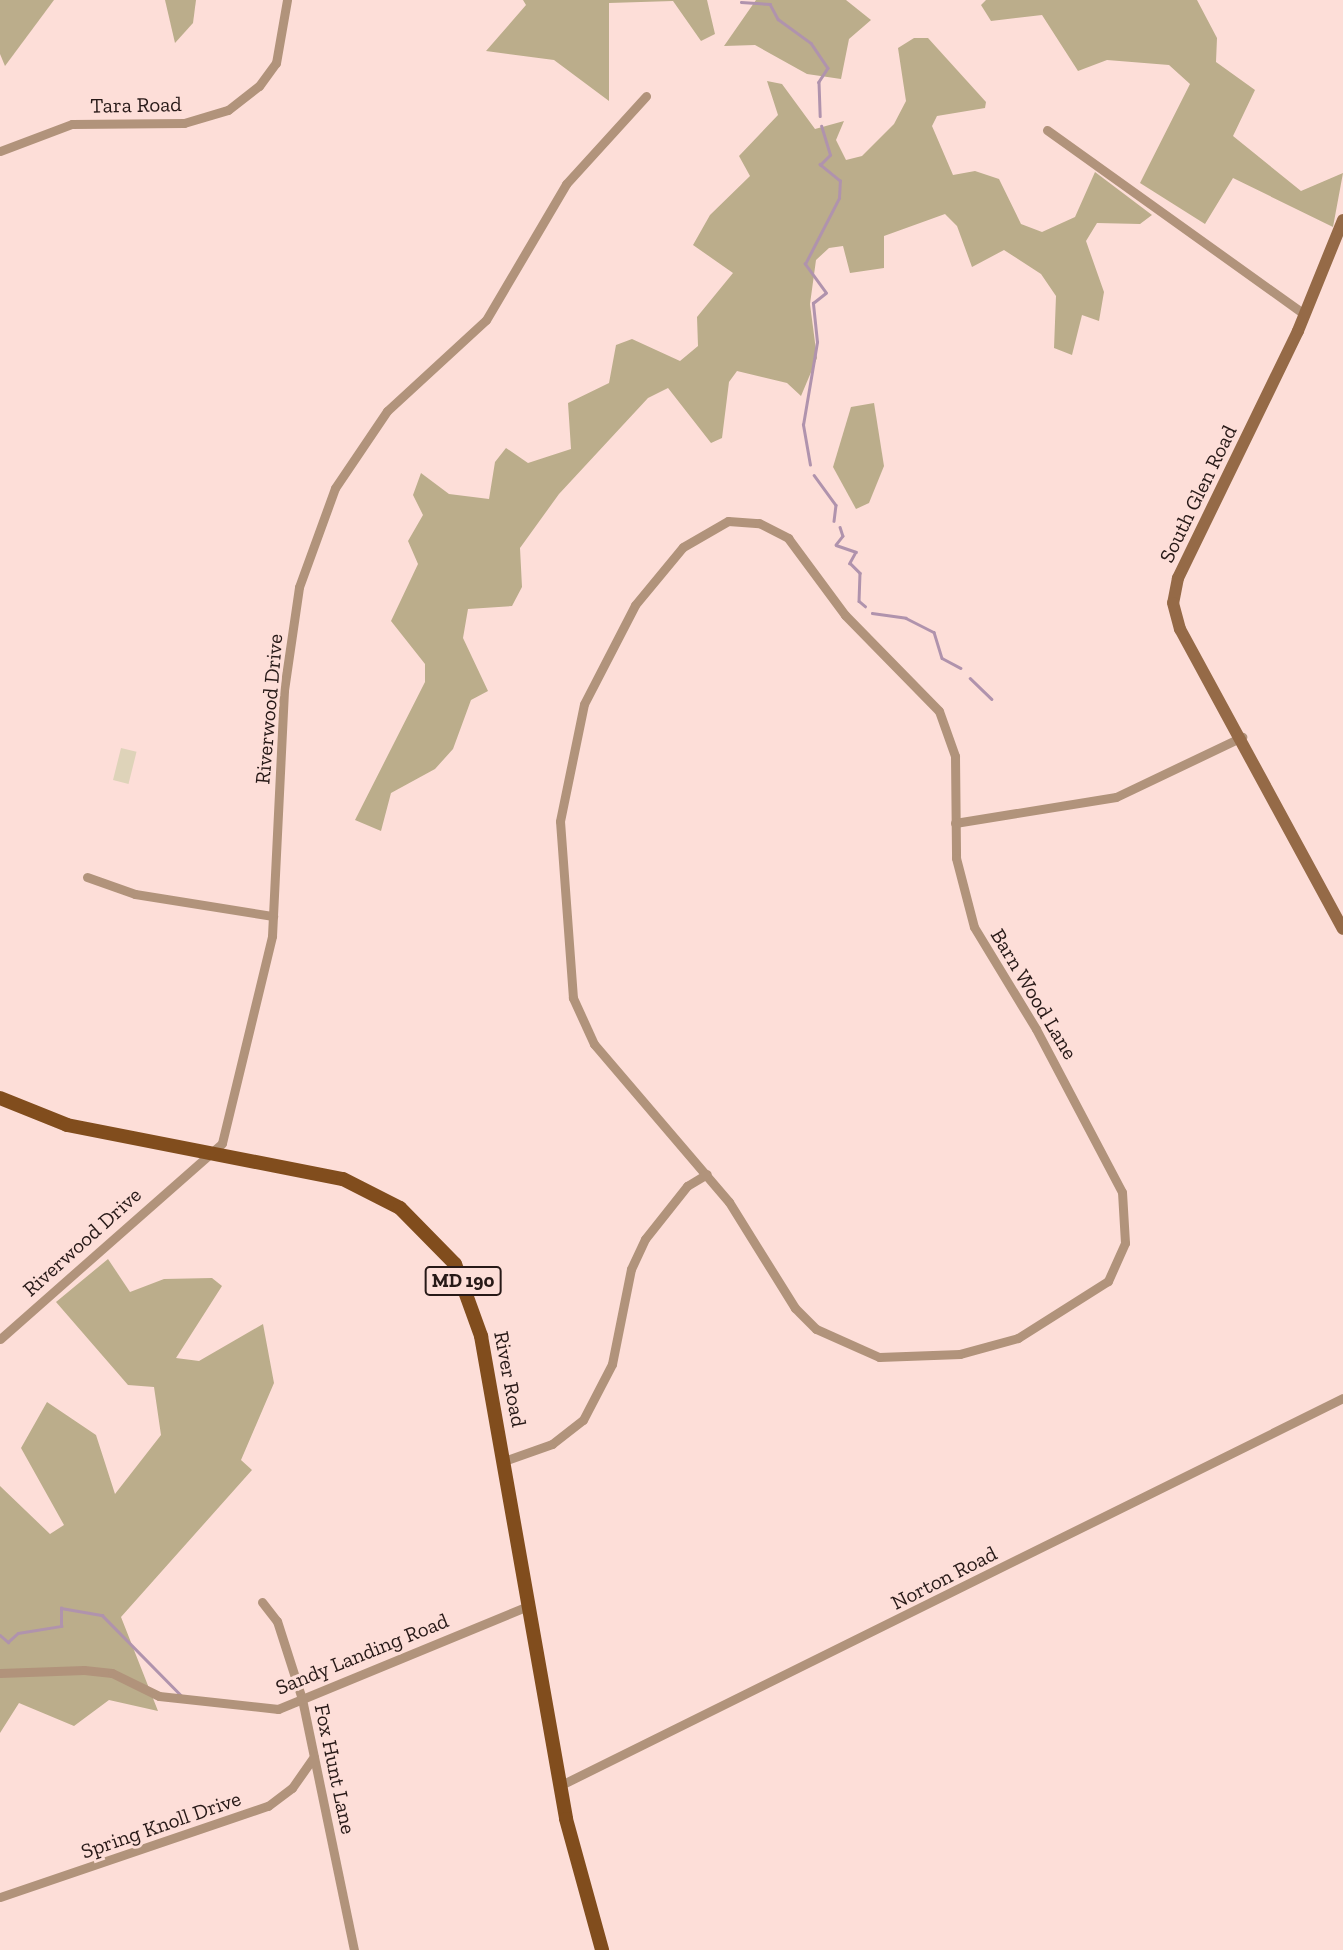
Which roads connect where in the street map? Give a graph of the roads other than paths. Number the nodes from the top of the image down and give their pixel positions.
1 (287, 0) edge
2 (646, 96) dead end
3 (1047, 130) dead end
4 (0, 151) edge
5 (1343, 220) edge
6 (1305, 315) junction
7 (1242, 737) junction
8 (955, 823) junction
9 (87, 877) dead end
10 (273, 916) junction
11 (1343, 929) edge
12 (0, 1098) edge
13 (215, 1153) junction
14 (707, 1174) junction
15 (0, 1339) edge
16 (1343, 1398) edge
17 (504, 1461) junction
18 (262, 1602) dead end
19 (528, 1606) junction
20 (0, 1673) edge
21 (302, 1699) junction
22 (314, 1757) junction
23 (559, 1786) junction
24 (0, 1897) edge
25 (354, 1950) edge
26 (602, 1950) edge

1 - 4 street, Tara Road
2 - 10 street, Riverwood Drive
3 - 6 street
5 - 6 main road, South Glen Road
6 - 7 main road, South Glen Road
7 - 8 street
7 - 11 main road, South Glen Road
8 - 14 street, Barn Wood Lane
8 - 14 street, Barn Wood Lane
9 - 10 street
10 - 13 street, Riverwood Drive
12 - 13 main road, River Road / MD 190
13 - 15 street, Riverwood Drive
13 - 17 main road, River Road / MD 190
14 - 17 street
16 - 23 street, Norton Road
17 - 19 main road, River Road / MD 190
18 - 21 street, Fox Hunt Lane
19 - 21 street, Sandy Landing Road
19 - 23 main road, River Road / MD 190
20 - 21 street, Sandy Landing Road
21 - 22 street, Fox Hunt Lane
22 - 24 street, Spring Knoll Drive
22 - 25 street, Fox Hunt Lane
23 - 26 main road, River Road / MD 190

